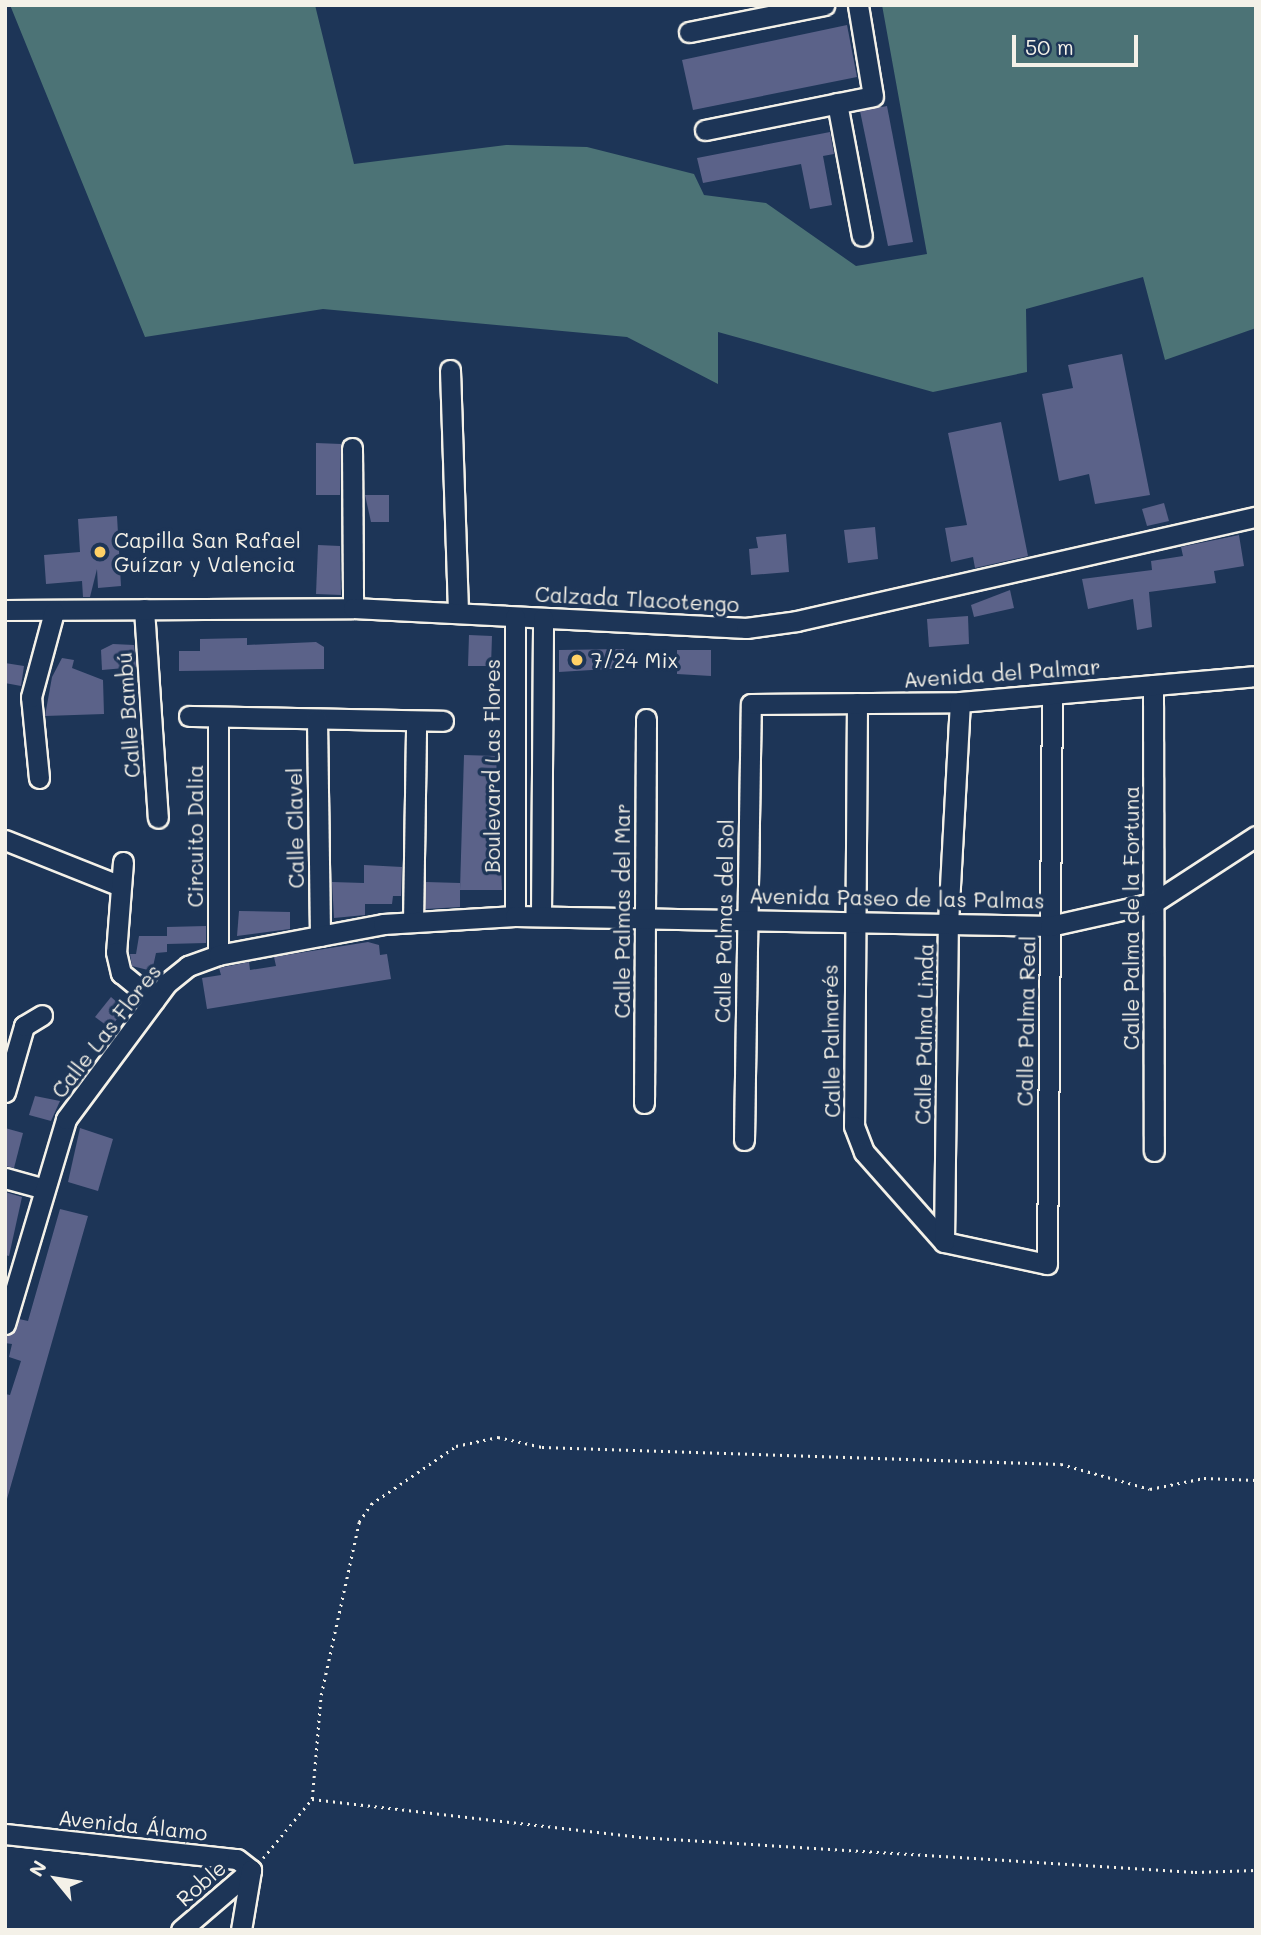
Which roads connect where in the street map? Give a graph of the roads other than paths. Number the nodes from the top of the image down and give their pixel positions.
1 (824, 5) edge
2 (858, 5) edge
3 (689, 32) dead end
4 (837, 103) junction
5 (705, 130) dead end
6 (862, 236) dead end
7 (450, 370) dead end
8 (352, 448) dead end
9 (1256, 517) edge
10 (353, 608) junction
11 (144, 609) junction
12 (5, 610) edge
13 (54, 612) junction
14 (458, 613) junction
15 (515, 617) junction
16 (543, 618) junction
17 (1256, 676) edge
18 (1153, 685) junction
19 (1052, 694) junction
20 (960, 702) junction
21 (857, 703) junction
22 (751, 704) joint
23 (190, 716) dead end
24 (218, 717) junction
25 (317, 719) junction
26 (646, 719) dead end
27 (443, 721) dead end
28 (415, 722) junction
29 (39, 778) dead end
30 (158, 818) dead end
31 (1256, 836) edge
32 (5, 840) edge
33 (123, 862) dead end
34 (118, 886) junction
35 (1153, 902) junction
36 (541, 915) junction
37 (646, 915) junction
38 (515, 916) junction
39 (745, 918) junction
40 (852, 920) junction
41 (413, 922) junction
42 (948, 923) junction
43 (1050, 926) junction
44 (320, 936) junction
45 (218, 955) junction
46 (154, 1000) junction
47 (41, 1015) dead end
48 (5, 1092) edge
49 (644, 1103) dead end
50 (744, 1140) dead end
51 (1154, 1151) dead end
52 (5, 1178) edge
53 (45, 1189) junction
54 (944, 1242) junction
55 (11, 1284) edge
56 (5, 1324) edge
57 (5, 1834) edge
58 (251, 1870) junction
59 (181, 1930) edge
60 (241, 1930) edge

1 - 3 street
2 - 4 street
4 - 5 street
4 - 6 street
7 - 14 street
8 - 10 street
9 - 16 street, Calzada Tlacotengo
10 - 11 street, Calzada Tlacotengo
10 - 14 street, Calzada Tlacotengo
11 - 13 street, Calzada Tlacotengo
11 - 30 street, Calle Bambú
12 - 13 street, Calzada Tlacotengo
13 - 29 street
14 - 15 street, Calzada Tlacotengo
15 - 16 street, Calzada Tlacotengo
15 - 38 street, Boulevard Las Flores
16 - 36 street
17 - 18 street, Avenida del Palmar
18 - 19 street, Avenida del Palmar
18 - 35 street, Calle Palma de la Fortuna
19 - 20 street, Avenida del Palmar
19 - 43 street, Calle Palma Real
20 - 21 street, Avenida del Palmar
20 - 42 street, Calle Palma Linda
21 - 22 street, Avenida del Palmar
21 - 40 street, Calle Palmarés
22 - 39 street, Calle Palmas del Sol
23 - 24 street
24 - 25 street
24 - 45 street, Circuito Dalia
25 - 28 street
25 - 44 street, Calle Clavel
26 - 37 street, Calle Palmas del Mar
27 - 28 street
28 - 41 street
31 - 35 street, Avenida Paseo de las Palmas
32 - 34 street
33 - 34 street
34 - 46 street
35 - 43 street, Avenida Paseo de las Palmas
35 - 51 street, Calle Palma de la Fortuna
36 - 37 street, Avenida Paseo de las Palmas
36 - 38 street, Avenida Paseo de las Palmas
37 - 39 street, Avenida Paseo de las Palmas
37 - 49 street, Calle Palmas del Mar
38 - 41 street, Calle Las Flores
39 - 40 street, Avenida Paseo de las Palmas
39 - 50 street, Calle Palmas del Sol
40 - 42 street, Avenida Paseo de las Palmas
40 - 54 street, Calle Palmarés
41 - 44 street, Calle Las Flores
42 - 43 street, Avenida Paseo de las Palmas
42 - 54 street, Calle Palma Linda
43 - 54 street, Calle Palma Real
44 - 45 street, Calle Las Flores
45 - 46 street, Calle Las Flores
46 - 53 street, Calle Las Flores
47 - 48 street
52 - 53 street
53 - 55 street, Calle Las Flores
55 - 56 street, Calle Las Flores
57 - 58 street, Avenida Álamo
58 - 59 street, Roble
58 - 60 street

